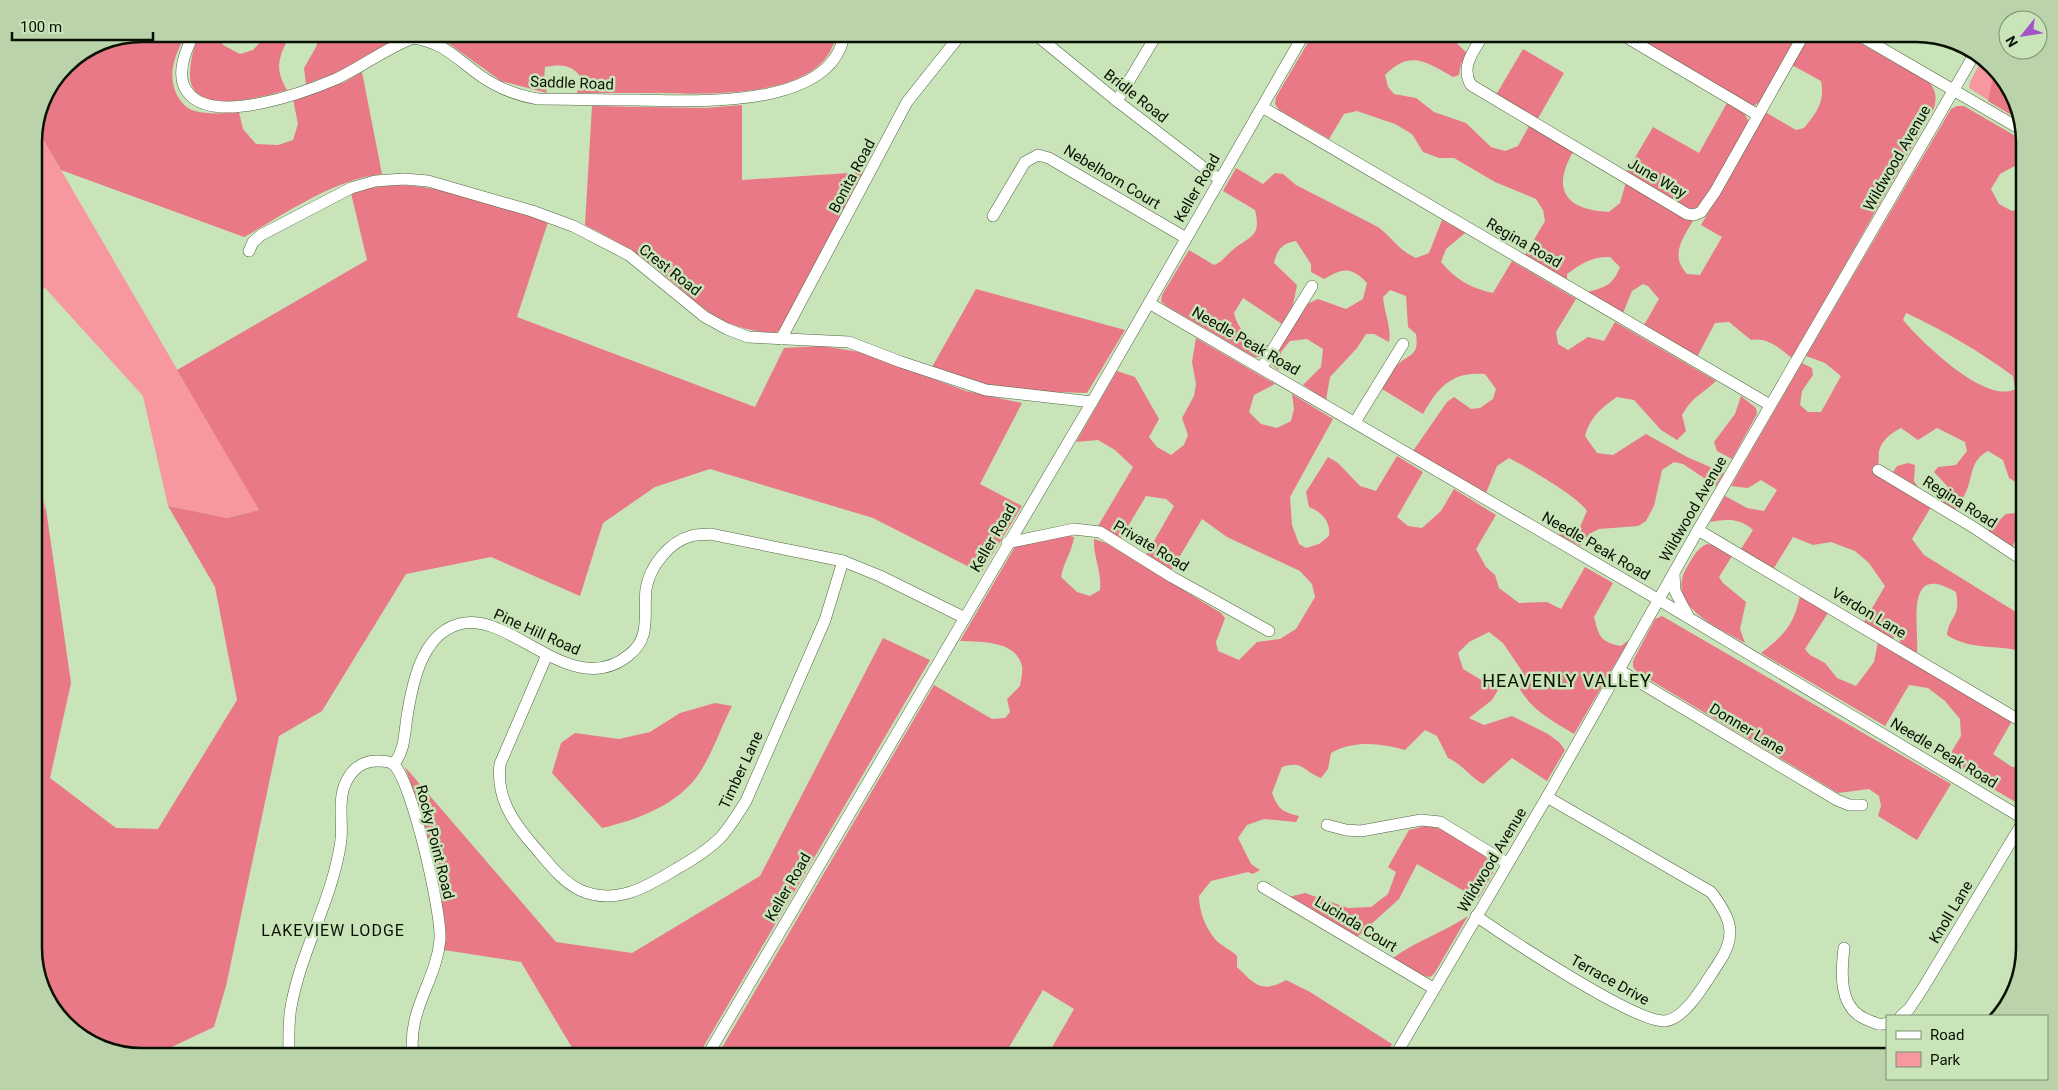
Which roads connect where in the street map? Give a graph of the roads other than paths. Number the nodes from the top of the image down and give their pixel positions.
1 (191, 42) edge
2 (402, 42) edge
3 (430, 42) edge
4 (843, 42) edge
5 (954, 42) edge
6 (1045, 42) edge
7 (1152, 42) edge
8 (1299, 42) edge
9 (1480, 42) edge
10 (1635, 42) edge
11 (1799, 42) edge
12 (1871, 42) edge
13 (1971, 59) edge
14 (1954, 90) junction
15 (1117, 101) junction
16 (1262, 107) junction
17 (1758, 115) junction
18 (2014, 125) edge
19 (1220, 180) junction
20 (993, 216) dead end
21 (1186, 238) junction
22 (249, 251) dead end
23 (1312, 286) dead end
24 (1150, 303) junction
25 (781, 339) junction
26 (1403, 344) dead end
27 (1262, 367) junction
28 (1092, 402) junction
29 (1770, 405) junction
30 (1355, 422) junction
31 (1878, 470) dead end
32 (1698, 530) junction
33 (1007, 543) junction
34 (2016, 556) edge
35 (843, 561) junction
36 (1674, 574) junction
37 (1658, 600) junction
38 (965, 618) junction
39 (1690, 619) junction
40 (1269, 632) dead end
41 (547, 655) junction
42 (1619, 670) junction
43 (2016, 718) edge
44 (394, 764) junction
45 (1547, 796) junction
46 (1862, 805) dead end
47 (2016, 814) edge
48 (1328, 825) dead end
49 (2016, 833) edge
50 (1507, 863) junction
51 (1263, 887) dead end
52 (1476, 916) junction
53 (1844, 948) dead end
54 (1433, 988) junction
55 (1902, 1015) edge
56 (1886, 1024) edge
57 (289, 1048) edge
58 (412, 1048) edge
59 (712, 1048) edge
60 (1399, 1048) edge

1 - 2 street, Saddle Road
3 - 4 street, Saddle Road
5 - 25 street, Bonita Road
6 - 15 street, Bridle Road
7 - 15 street
8 - 16 street, Keller Road
9 - 17 street, June Way
10 - 17 street
11 - 17 street, June Way
12 - 14 street
13 - 14 street, Wildwood Avenue
14 - 18 street
14 - 29 street, Wildwood Avenue
15 - 19 street, Bridle Road
16 - 19 street, Keller Road
16 - 29 street, Regina Road
19 - 21 street, Keller Road
20 - 21 street, Nebelhorn Court
21 - 24 street, Keller Road
22 - 25 street, Crest Road
23 - 27 street
24 - 27 street, Needle Peak Road
24 - 28 street, Keller Road
25 - 28 street, Crest Road
26 - 30 street
27 - 30 street, Needle Peak Road
28 - 33 street, Keller Road
29 - 32 street, Wildwood Avenue
30 - 37 street, Needle Peak Road
31 - 34 street, Regina Road
32 - 36 street, Wildwood Avenue
32 - 43 street, Verdon Lane
33 - 38 street, Keller Road
33 - 40 street, Private Road
35 - 38 street, Pine Hill Road
35 - 41 street, Pine Hill Road
35 - 41 street, Timber Lane
36 - 37 street, Wildwood Avenue
36 - 39 street
37 - 39 street, Needle Peak Road
37 - 42 street, Wildwood Avenue
38 - 59 street, Keller Road
39 - 47 street, Needle Peak Road
41 - 44 street, Pine Hill Road
42 - 45 street, Wildwood Avenue
42 - 46 street, Donner Lane
44 - 57 street
44 - 58 street, Rocky Point Road
45 - 50 street, Wildwood Avenue
45 - 52 street, Terrace Drive
48 - 50 street
49 - 55 street, Knoll Lane
50 - 52 street, Wildwood Avenue
51 - 54 street, Lucinda Court
52 - 54 street, Wildwood Avenue
53 - 56 street
54 - 60 street, Wildwood Avenue

